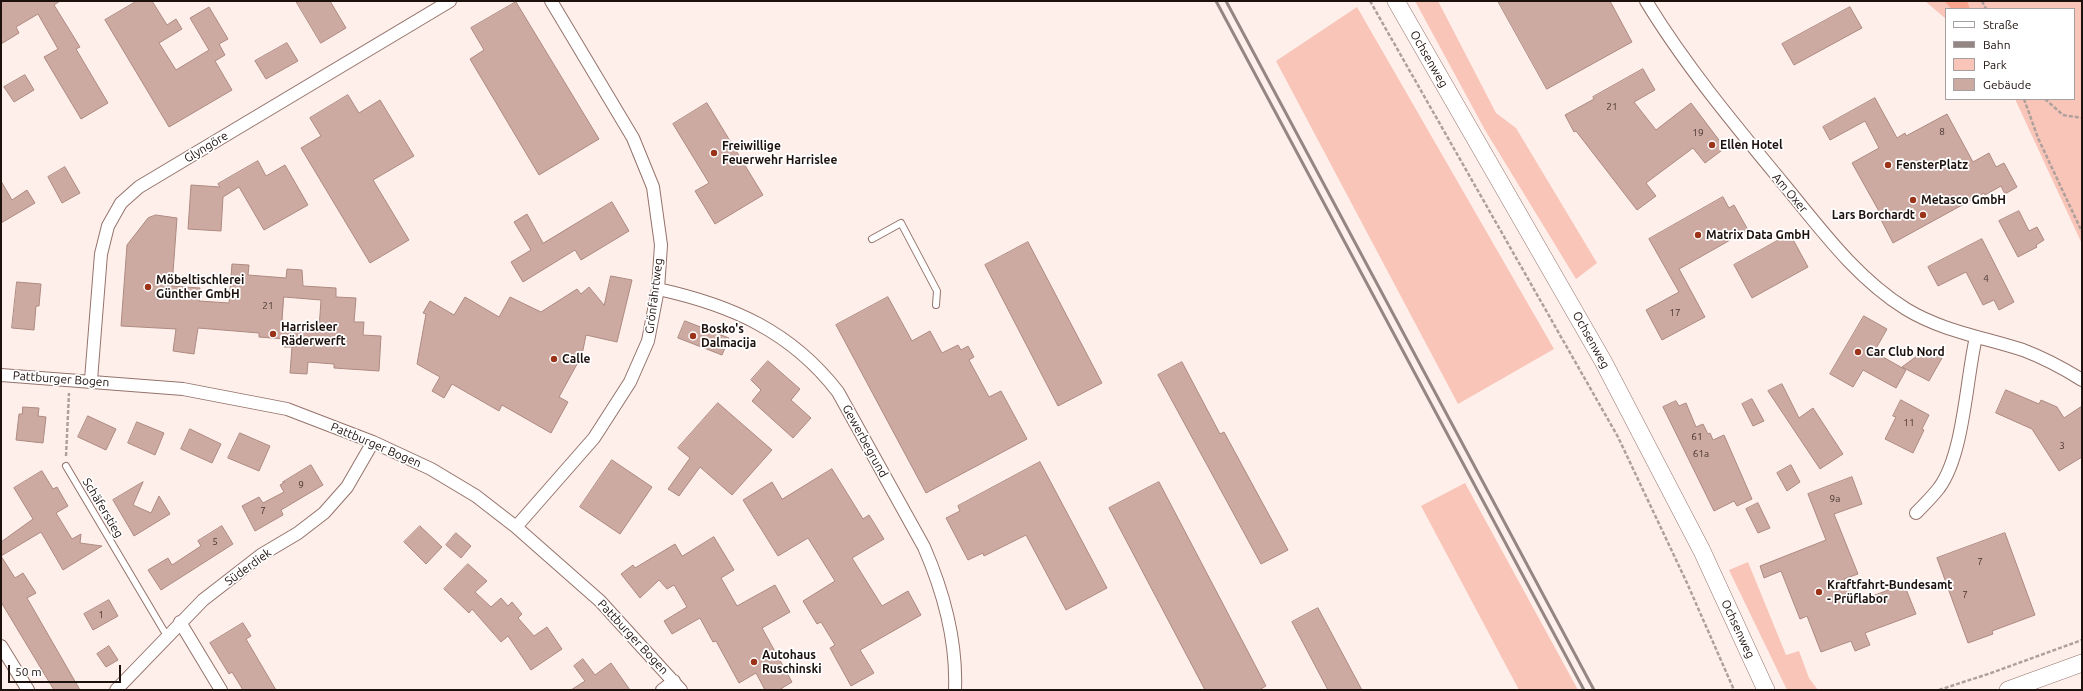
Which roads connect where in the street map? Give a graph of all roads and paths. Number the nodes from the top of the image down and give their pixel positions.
1 (450, 1) edge
2 (551, 1) edge
3 (1370, 1) edge
4 (1396, 1) edge
5 (1646, 1) edge
6 (2024, 100) edge
7 (2046, 100) edge
8 (2082, 118) edge
9 (2082, 232) edge
10 (872, 239) dead end
11 (658, 289) junction
12 (936, 305) dead end
13 (1976, 337) junction
14 (1, 375) edge
15 (69, 379) junction
16 (91, 380) junction
17 (2082, 380) edge
18 (373, 442) junction
19 (66, 466) joint
20 (1916, 513) dead end
21 (516, 527) junction
22 (180, 622) junction
23 (167, 636) junction
24 (2082, 640) edge
25 (1, 646) edge
26 (2082, 663) edge
27 (677, 685) edge
28 (28, 690) edge
29 (116, 690) edge
30 (221, 690) edge
31 (662, 690) edge
32 (954, 690) edge
33 (1734, 690) edge
34 (1766, 690) edge
35 (1939, 690) edge
36 (2008, 690) edge

1 - 16 street, Glyngöre
2 - 11 street, Grönfahrtweg
3 - 33 path
4 - 34 main road, Ochsenweg
5 - 13 street, Am Oxer
6 - 9 path
7 - 8 path
10 - 12 lane
11 - 21 street, Grönfahrtweg
11 - 32 street, Gewerbegrund
13 - 17 street, Am Oxer
13 - 20 street
14 - 15 street, Pattburger Bogen
15 - 16 street, Pattburger Bogen
15 - 19 path
16 - 18 street, Pattburger Bogen
18 - 21 street, Pattburger Bogen
18 - 22 street, Süderdiek
19 - 23 lane, Schäferstieg
21 - 27 street, Pattburger Bogen
22 - 23 street, Süderdiek
22 - 30 street
23 - 29 street, Süderdiek
24 - 35 path
25 - 28 street
26 - 36 main road
27 - 31 street, Pattburger Bogen

